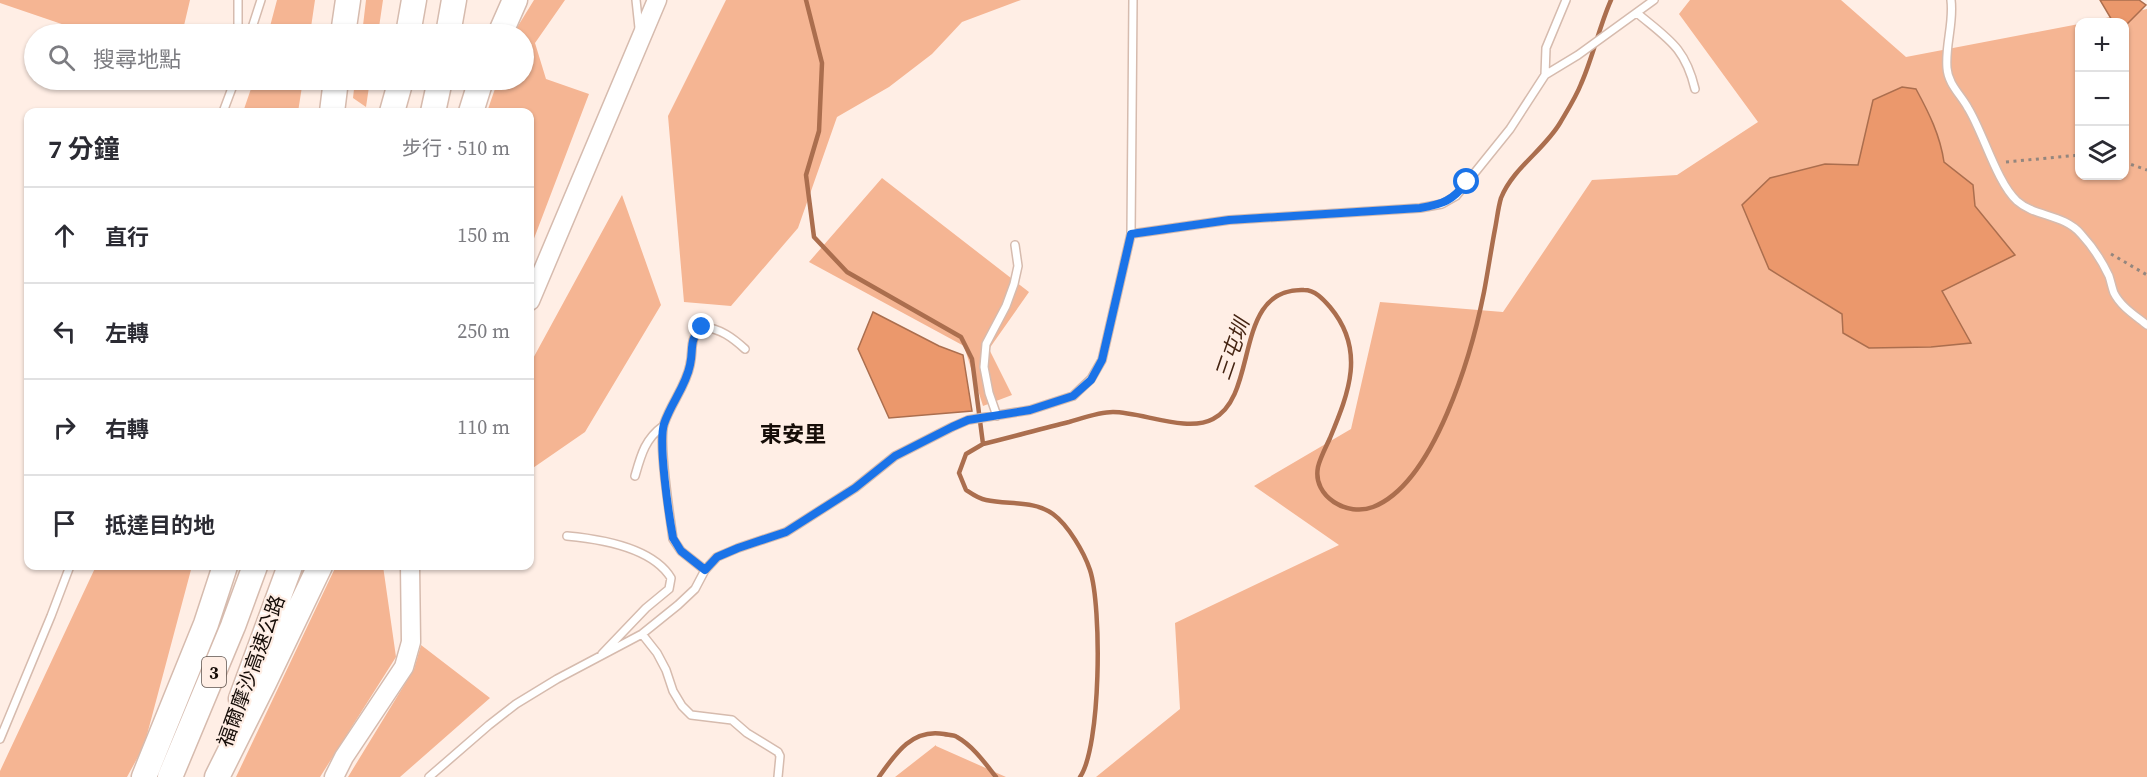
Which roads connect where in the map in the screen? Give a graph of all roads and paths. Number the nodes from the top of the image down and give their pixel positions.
1 (238, 0) edge
2 (261, 0) edge
3 (348, 0) edge
4 (414, 0) edge
5 (454, 0) edge
6 (515, 0) edge
7 (636, 0) edge
8 (657, 0) edge
9 (1133, 0) edge
10 (1566, 0) edge
11 (1654, 0) edge
12 (1951, 0) edge
13 (1637, 13) junction
14 (238, 24) edge
15 (253, 24) edge
16 (344, 24) edge
17 (410, 24) edge
18 (450, 24) edge
19 (504, 24) edge
20 (640, 36) junction
21 (1545, 75) junction
22 (1695, 89) dead end
23 (232, 90) edge
24 (335, 90) edge
25 (398, 90) edge
26 (438, 90) edge
27 (478, 90) edge
28 (225, 108) edge
29 (332, 108) edge
30 (393, 108) edge
31 (434, 108) edge
32 (472, 108) edge
33 (2075, 155) edge
34 (1995, 164) junction
35 (2129, 164) edge
36 (2147, 170) edge
37 (1131, 234) junction
38 (1015, 245) dead end
39 (2107, 251) dead end
40 (2147, 275) edge
41 (534, 291) edge
42 (2147, 325) edge
43 (746, 350) dead end
44 (997, 416) junction
45 (663, 426) junction
46 (635, 476) dead end
47 (567, 536) dead end
48 (68, 570) edge
49 (224, 570) edge
50 (254, 570) edge
51 (289, 570) edge
52 (318, 570) edge
53 (410, 570) edge
54 (705, 570) junction
55 (642, 634) junction
56 (596, 660) junction
57 (0, 739) edge
58 (144, 777) edge
59 (170, 777) edge
60 (212, 777) edge
61 (217, 777) edge
62 (334, 777) edge
63 (429, 777) edge
64 (778, 777) edge

1 - 14 lane
2 - 15 lane
3 - 16 highway
4 - 17 highway
5 - 18 highway
6 - 19 highway
7 - 20 lane
8 - 20 street
9 - 37 lane
10 - 21 lane
11 - 13 lane
12 - 34 lane
13 - 21 lane
13 - 22 lane
20 - 41 street
21 - 37 lane
23 - 28 lane
24 - 29 highway
25 - 30 highway
26 - 31 highway
27 - 32 highway
33 - 34 path
34 - 42 lane
35 - 36 path
37 - 44 lane
38 - 44 lane
39 - 40 path
43 - 45 lane
44 - 54 lane
45 - 46 lane
45 - 54 lane
47 - 56 lane
48 - 57 lane
49 - 58 highway
50 - 59 highway, 福爾摩沙高速公路 / 3
51 - 60 highway, 福爾摩沙高速公路 / 3
52 - 61 highway
53 - 62 street
54 - 55 lane
55 - 56 lane
55 - 64 lane
56 - 63 lane

